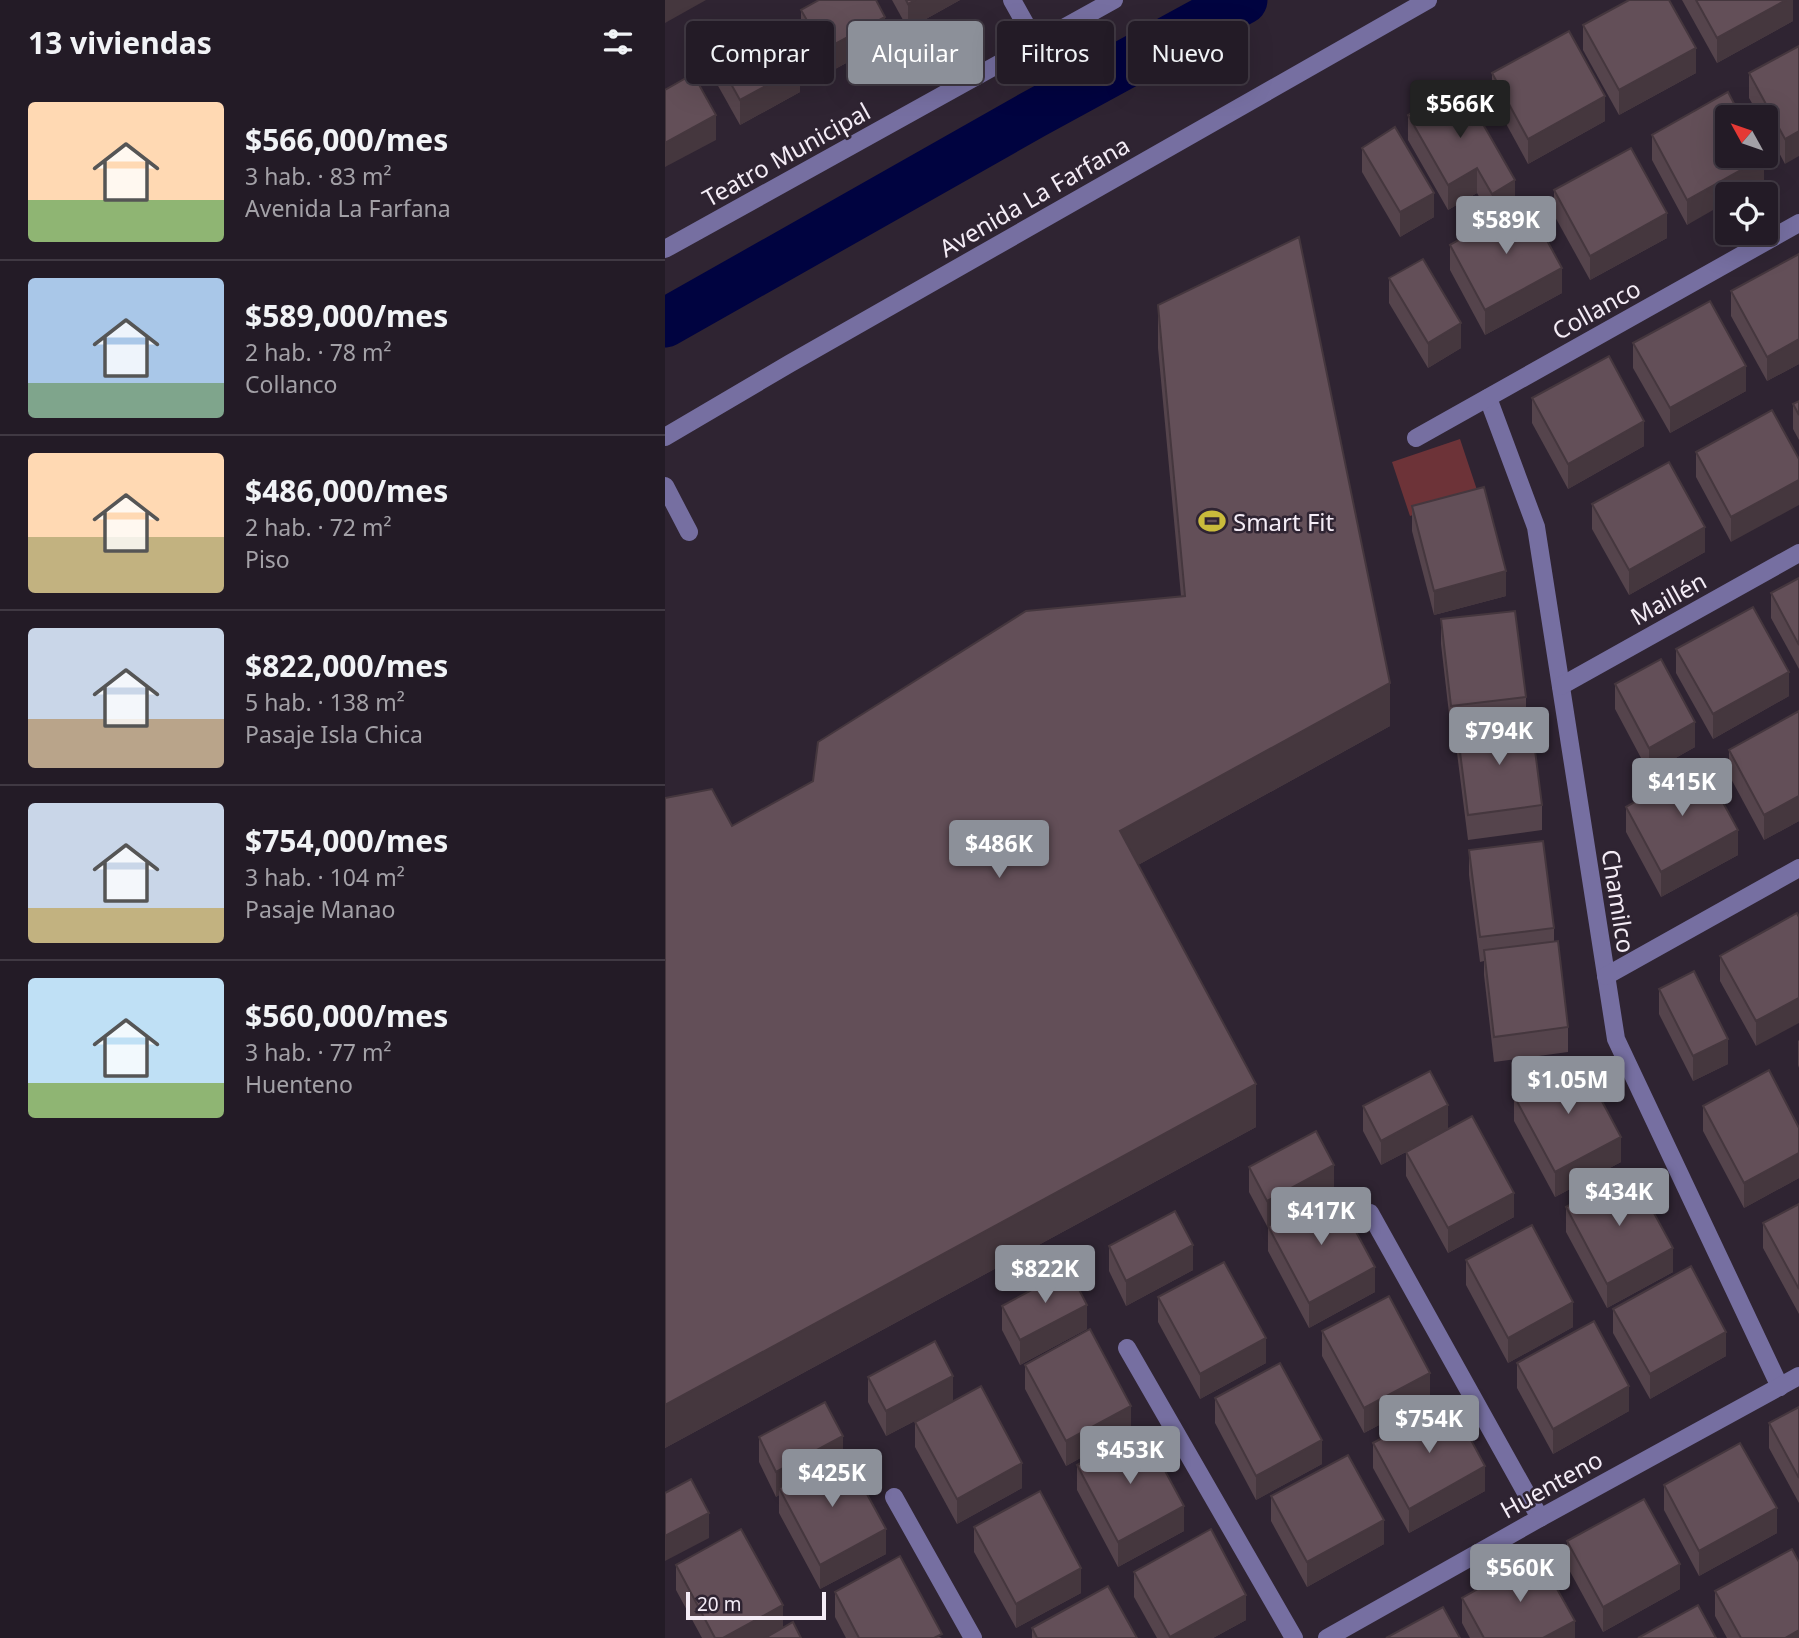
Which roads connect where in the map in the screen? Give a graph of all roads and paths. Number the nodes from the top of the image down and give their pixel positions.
1 (1012, 0) edge
2 (1114, 0) edge
3 (1428, 0) edge
4 (1024, 21) edge
5 (1076, 21) edge
6 (997, 65) edge
7 (1799, 223) edge
8 (665, 249) edge
9 (1488, 398) junction
10 (665, 437) edge
11 (1416, 438) dead end
12 (665, 486) edge
13 (689, 532) dead end
14 (1799, 553) edge
15 (1561, 686) junction
16 (1799, 867) edge
17 (1606, 976) junction
18 (1370, 1213) dead end
19 (1127, 1348) dead end
20 (1799, 1376) edge
21 (1780, 1387) junction
22 (894, 1497) dead end
23 (1540, 1518) junction
24 (973, 1638) edge
25 (1294, 1638) edge
26 (1327, 1638) edge

1 - 4 street
2 - 5 street, Teatro Municipal
3 - 10 street, Avenida La Farfana
6 - 8 street, Teatro Municipal
7 - 9 street, Collanco
9 - 11 street, Collanco
9 - 15 street, Chamilco
12 - 13 street
14 - 15 street, Maillén
15 - 17 street, Chamilco
16 - 17 street
17 - 21 street, Chamilco
18 - 23 street
19 - 25 street
20 - 21 street, Huenteno
21 - 23 street, Huenteno
22 - 24 street
23 - 26 street, Huenteno

